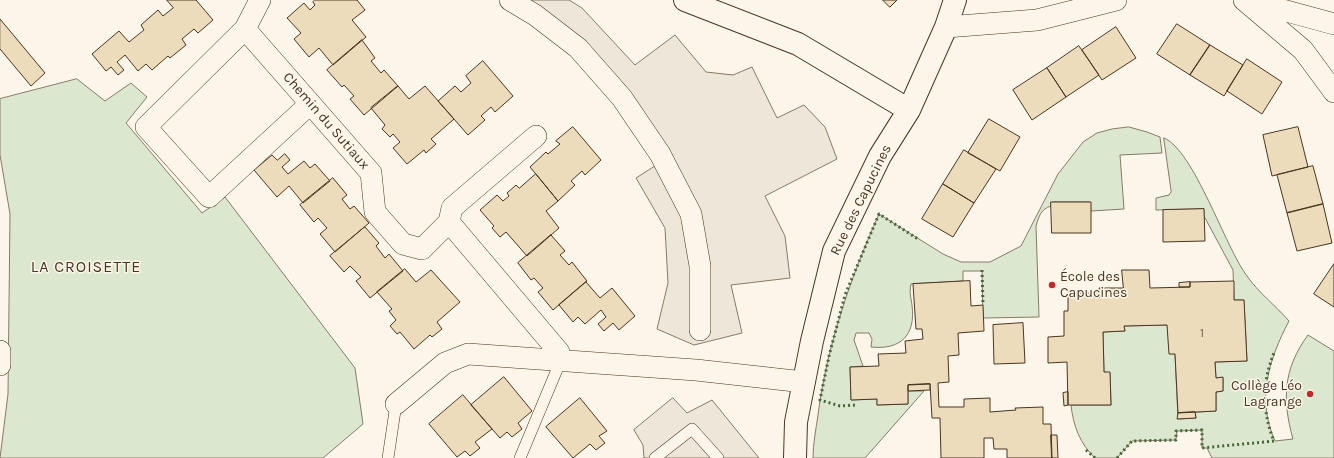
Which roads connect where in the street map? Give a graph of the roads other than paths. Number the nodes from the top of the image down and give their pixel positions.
1 (260, 0) edge
2 (510, 0) edge
3 (685, 0) edge
4 (955, 0) edge
5 (1116, 0) edge
6 (1244, 0) edge
7 (1334, 24) edge
8 (946, 27) junction
9 (245, 29) junction
10 (1334, 92) edge
11 (310, 104) junction
12 (909, 110) junction
13 (536, 136) dead end
14 (449, 222) junction
15 (700, 330) dead end
16 (0, 351) edge
17 (561, 360) junction
18 (0, 365) edge
19 (804, 382) junction
20 (396, 404) joint
21 (388, 458) edge
22 (520, 458) edge
23 (655, 458) edge
24 (718, 458) edge
25 (794, 458) edge

1 - 9 street
2 - 15 street
3 - 12 street
4 - 8 street, Rue des Capucines
5 - 8 street
6 - 7 street
6 - 10 street
8 - 12 street, Rue des Capucines
9 - 11 street, Chemin du Sutiaux
9 - 11 street
11 - 14 street, Chemin du Sutiaux
12 - 19 street, Rue des Capucines
13 - 14 street
14 - 17 street
16 - 18 street
17 - 19 street
17 - 20 street
17 - 22 lane
19 - 25 street, Rue des Capucines
20 - 21 lane
23 - 24 lane

